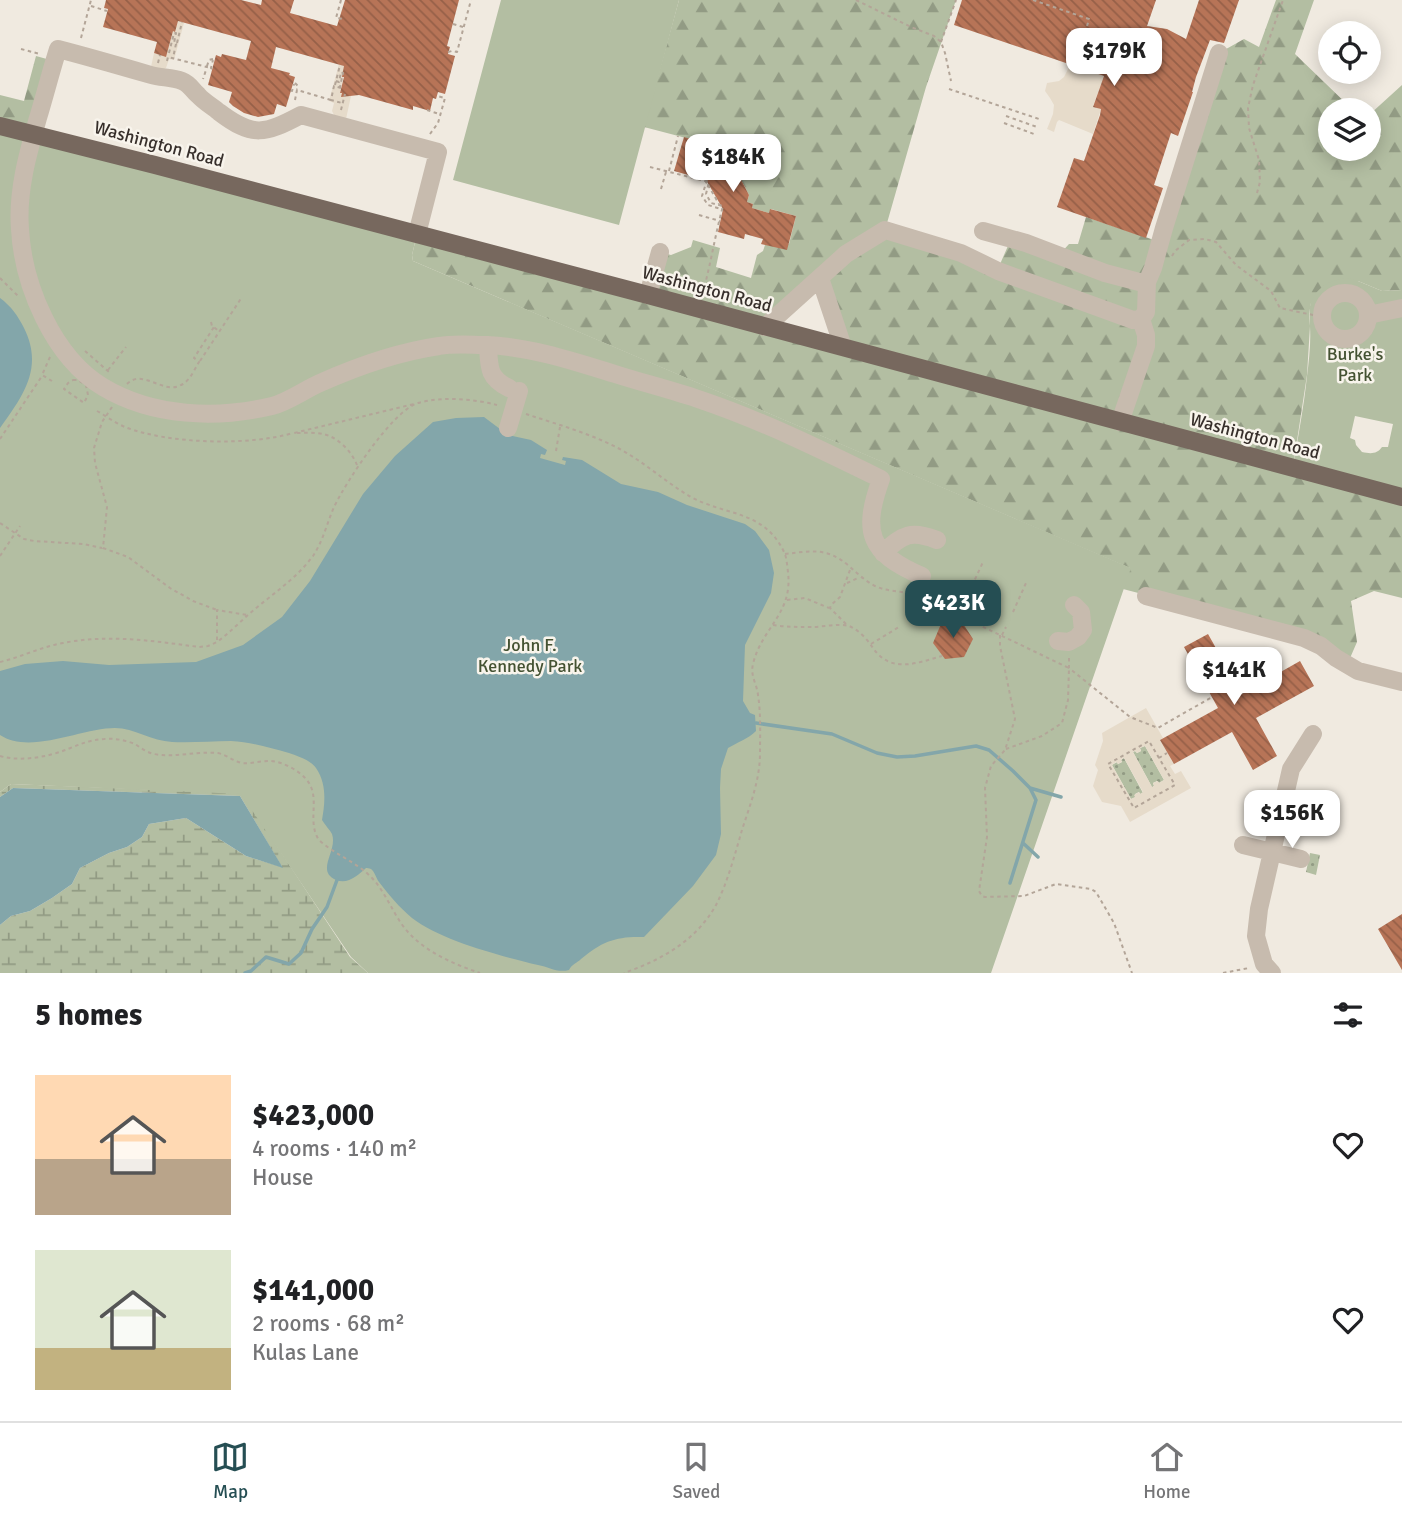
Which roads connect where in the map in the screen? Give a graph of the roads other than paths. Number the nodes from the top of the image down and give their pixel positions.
1 (1219, 53) dead end
2 (0, 126) edge
3 (34, 134) junction
4 (983, 231) dead end
5 (417, 234) junction
6 (660, 252) dead end
7 (1150, 275) junction
8 (820, 278) junction
9 (648, 295) junction
10 (1402, 308) edge
11 (1368, 315) junction
12 (1141, 318) junction
13 (765, 327) junction
14 (488, 345) junction
15 (844, 347) junction
16 (1120, 422) junction
17 (509, 428) dead end
18 (1402, 497) edge
19 (937, 540) dead end
20 (883, 552) junction
21 (922, 576) dead end
22 (1146, 596) dead end
23 (1074, 605) dead end
24 (1063, 642) road end
25 (1402, 682) edge
26 (1313, 734) dead end
27 (1242, 845) dead end
28 (1271, 852) junction
29 (1301, 859) dead end
30 (1258, 970) edge

1 - 7 street
2 - 3 main road, Washington Road
3 - 5 main road, Washington Road
3 - 5 street
3 - 14 street
4 - 7 street
5 - 9 main road, Washington Road
6 - 9 street
7 - 12 street
8 - 12 street
8 - 13 street
8 - 15 street
9 - 13 main road, Washington Road
10 - 11 street
11 - 11 street
12 - 16 street
13 - 15 main road, Washington Road
14 - 17 street
14 - 20 street
15 - 16 main road, Washington Road
16 - 18 main road, Washington Road
19 - 20 street
20 - 21 street
22 - 25 street
23 - 24 street
26 - 28 street
27 - 28 street
28 - 29 street
28 - 30 street

